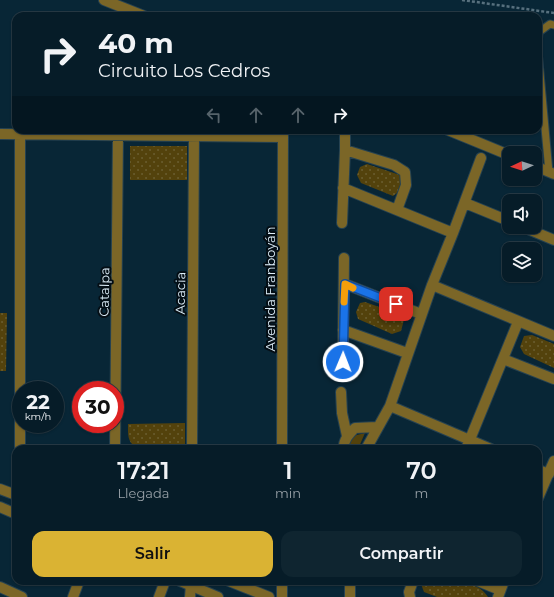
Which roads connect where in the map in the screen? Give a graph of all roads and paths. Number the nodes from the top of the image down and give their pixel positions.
1 (104, 0) edge
2 (462, 0) edge
3 (134, 12) edge
4 (554, 13) edge
5 (554, 25) edge
6 (542, 30) edge
7 (542, 86) edge
8 (0, 134) edge
9 (20, 134) junction
10 (283, 134) edge
11 (345, 134) edge
12 (458, 134) edge
13 (118, 136) junction
14 (194, 136) junction
15 (345, 150) junction
16 (502, 152) edge
17 (481, 158) dead end
18 (542, 169) edge
19 (552, 173) edge
20 (343, 188) junction
21 (464, 203) junction
22 (397, 210) junction
23 (502, 218) edge
24 (342, 223) dead end
25 (453, 233) junction
26 (540, 234) edge
27 (554, 240) edge
28 (344, 258) dead end
29 (345, 284) junction
30 (432, 285) junction
31 (421, 314) junction
32 (518, 322) junction
33 (343, 330) junction
34 (554, 336) edge
35 (407, 353) junction
36 (503, 359) junction
37 (343, 362) dead end
38 (554, 379) edge
39 (341, 392) dead end
40 (390, 406) junction
41 (377, 428) junction
42 (347, 436) junction
43 (468, 444) edge
44 (20, 445) edge
45 (115, 445) edge
46 (192, 445) edge
47 (282, 445) edge
48 (344, 445) edge
49 (368, 445) edge
50 (554, 460) edge
51 (542, 471) edge
52 (549, 474) junction
53 (0, 489) edge
54 (542, 489) edge
55 (12, 494) edge
56 (0, 507) edge
57 (12, 512) edge
58 (78, 585) edge
59 (164, 585) edge
60 (190, 585) joint
61 (240, 585) edge
62 (282, 585) edge
63 (350, 585) edge
64 (412, 585) edge
65 (490, 585) edge
66 (0, 587) edge
67 (501, 589) edge
68 (22, 597) edge
69 (73, 597) edge
70 (159, 597) edge
71 (190, 597) edge
72 (218, 597) edge
73 (269, 597) edge
74 (282, 597) edge
75 (350, 597) edge
76 (410, 597) edge

1 - 3 street
2 - 4 path
5 - 6 lane
7 - 19 lane
8 - 9 street
9 - 13 street
9 - 44 street
10 - 14 street
10 - 47 street, Avenida Franboyán
11 - 15 street
12 - 16 street
13 - 14 street
13 - 45 street, Catalpa
14 - 46 street, Acacia
15 - 20 street
15 - 22 street
17 - 21 street
18 - 19 street
20 - 22 street
20 - 24 street
21 - 23 street
21 - 25 street
22 - 25 street
25 - 30 street
26 - 27 street
28 - 29 street
29 - 31 street
29 - 33 street
30 - 31 street
30 - 32 street
31 - 35 street
32 - 34 street
32 - 36 street
33 - 35 street
33 - 37 street
35 - 40 street
36 - 38 street
36 - 43 street
39 - 42 street
40 - 41 street
40 - 43 street
41 - 42 street
41 - 49 street
42 - 48 street
50 - 52 street
51 - 52 street
52 - 54 street
53 - 55 street
56 - 57 street
58 - 69 street
59 - 70 street
60 - 71 street
60 - 72 street
61 - 73 street
62 - 74 street
63 - 75 street
64 - 76 street
65 - 67 street
66 - 68 street

